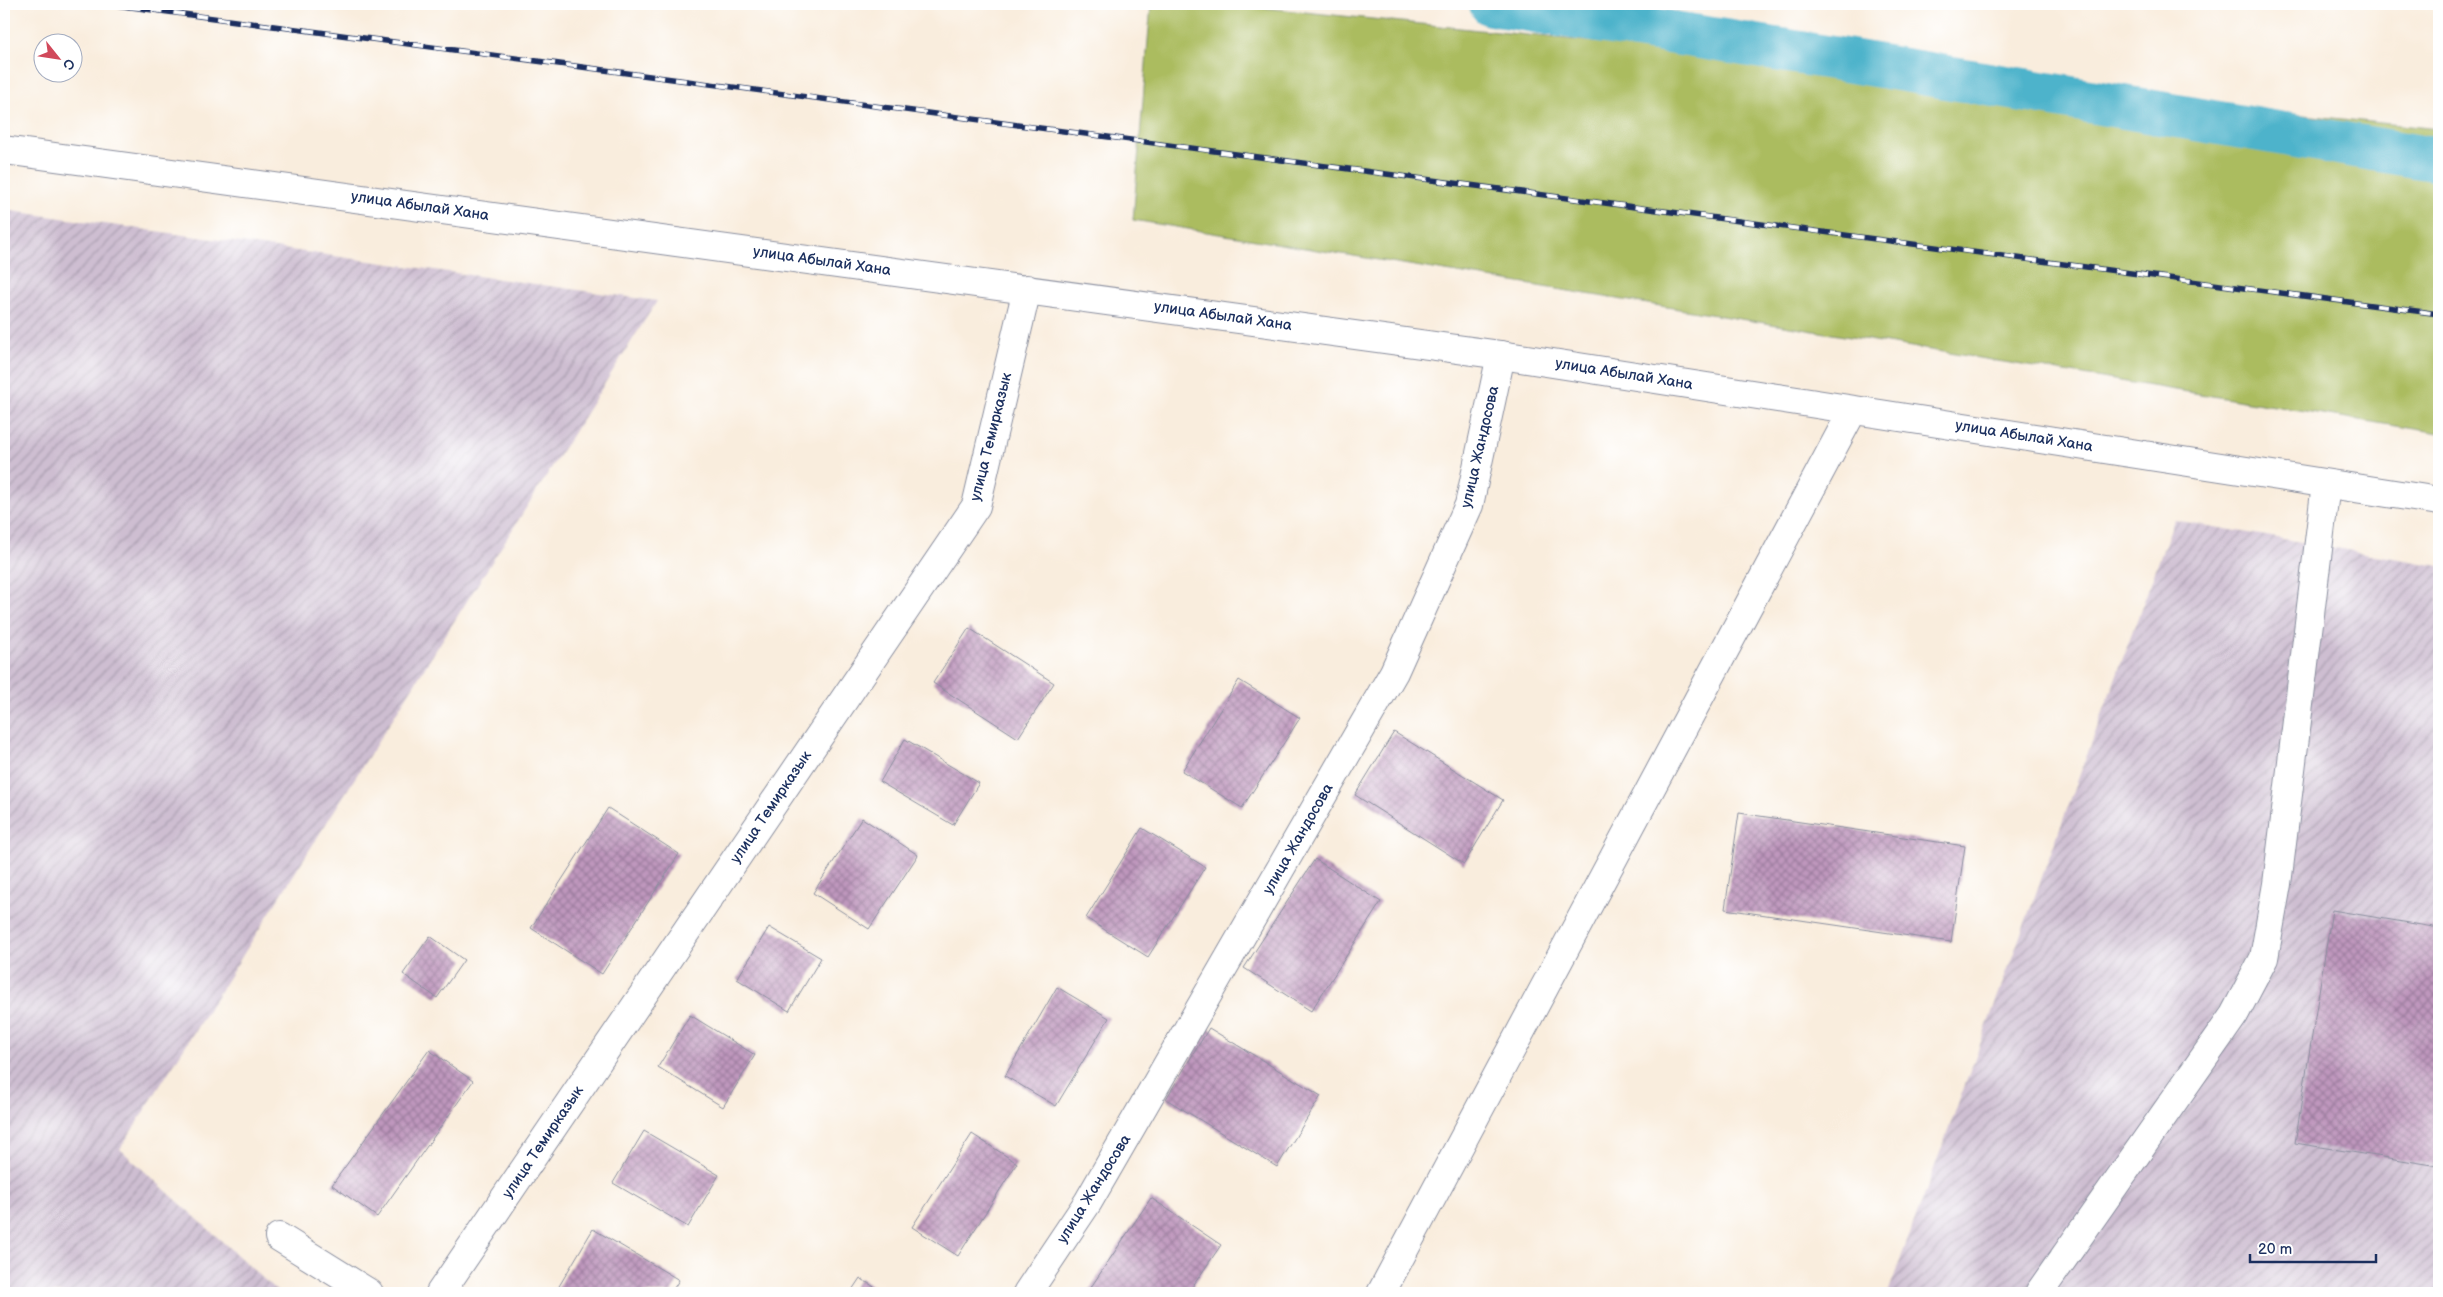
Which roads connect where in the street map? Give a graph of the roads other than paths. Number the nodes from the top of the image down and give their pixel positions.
1 (4, 150) edge
2 (1027, 289) junction
3 (1501, 355) junction
4 (1853, 410) junction
5 (2326, 484) junction
6 (2439, 501) edge
7 (279, 1237) dead end
8 (369, 1293) edge
9 (440, 1293) edge
10 (1026, 1293) edge
11 (1381, 1293) edge
12 (2039, 1293) edge

1 - 2 main road, улица Абылай Хана
2 - 3 main road, улица Абылай Хана
2 - 9 main road, улица Темирказык
3 - 4 main road, улица Абылай Хана
3 - 10 main road, улица Жандосова
4 - 5 main road, улица Абылай Хана
4 - 11 main road
5 - 6 main road, улица Абылай Хана
5 - 12 main road
7 - 8 main road

